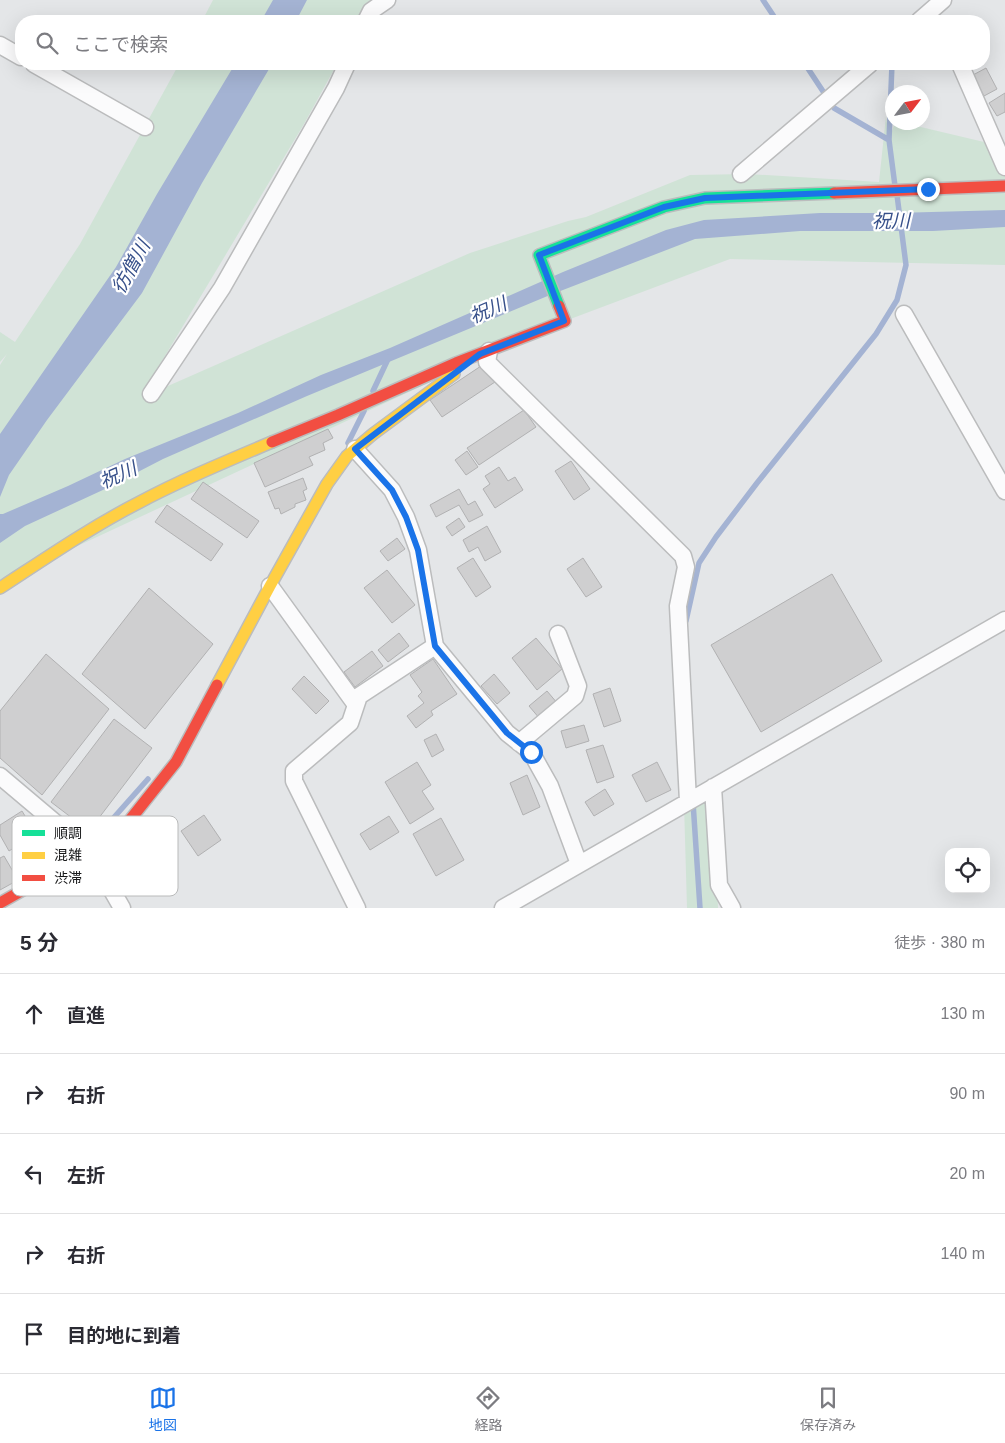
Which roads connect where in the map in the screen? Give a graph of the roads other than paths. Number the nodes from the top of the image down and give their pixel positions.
1 (387, 0) edge
2 (369, 15) edge
3 (0, 44) edge
4 (15, 53) edge
5 (45, 70) edge
6 (344, 70) edge
7 (863, 70) edge
8 (963, 70) edge
9 (146, 127) dead end
10 (1005, 167) edge
11 (741, 174) dead end
12 (1005, 186) edge
13 (904, 314) dead end
14 (484, 352) junction
15 (151, 394) dead end
16 (355, 449) junction
17 (1005, 491) edge
18 (270, 586) junction
19 (0, 588) edge
20 (1005, 620) edge
21 (558, 634) dead end
22 (435, 646) junction
23 (356, 705) junction
24 (519, 743) junction
25 (0, 776) edge
26 (0, 786) edge
27 (713, 787) junction
28 (20, 793) junction
29 (688, 801) junction
30 (47, 816) edge
31 (133, 816) edge
32 (579, 864) junction
33 (12, 895) edge
34 (115, 896) edge
35 (0, 903) edge
36 (122, 908) edge
37 (358, 908) edge
38 (502, 908) edge
39 (732, 908) edge

1 - 2 street
3 - 4 street
5 - 9 street
6 - 15 street
7 - 11 street
8 - 10 street
12 - 14 street
13 - 17 street
14 - 16 street
14 - 19 street
14 - 29 street
16 - 18 street
16 - 22 street
18 - 23 street
18 - 31 street
20 - 27 street
21 - 24 street
22 - 23 street
22 - 24 street
23 - 37 street
24 - 32 street
25 - 28 street
26 - 28 street
27 - 29 street
27 - 39 street
28 - 30 street
29 - 32 street
32 - 38 street
33 - 35 street
34 - 36 street

